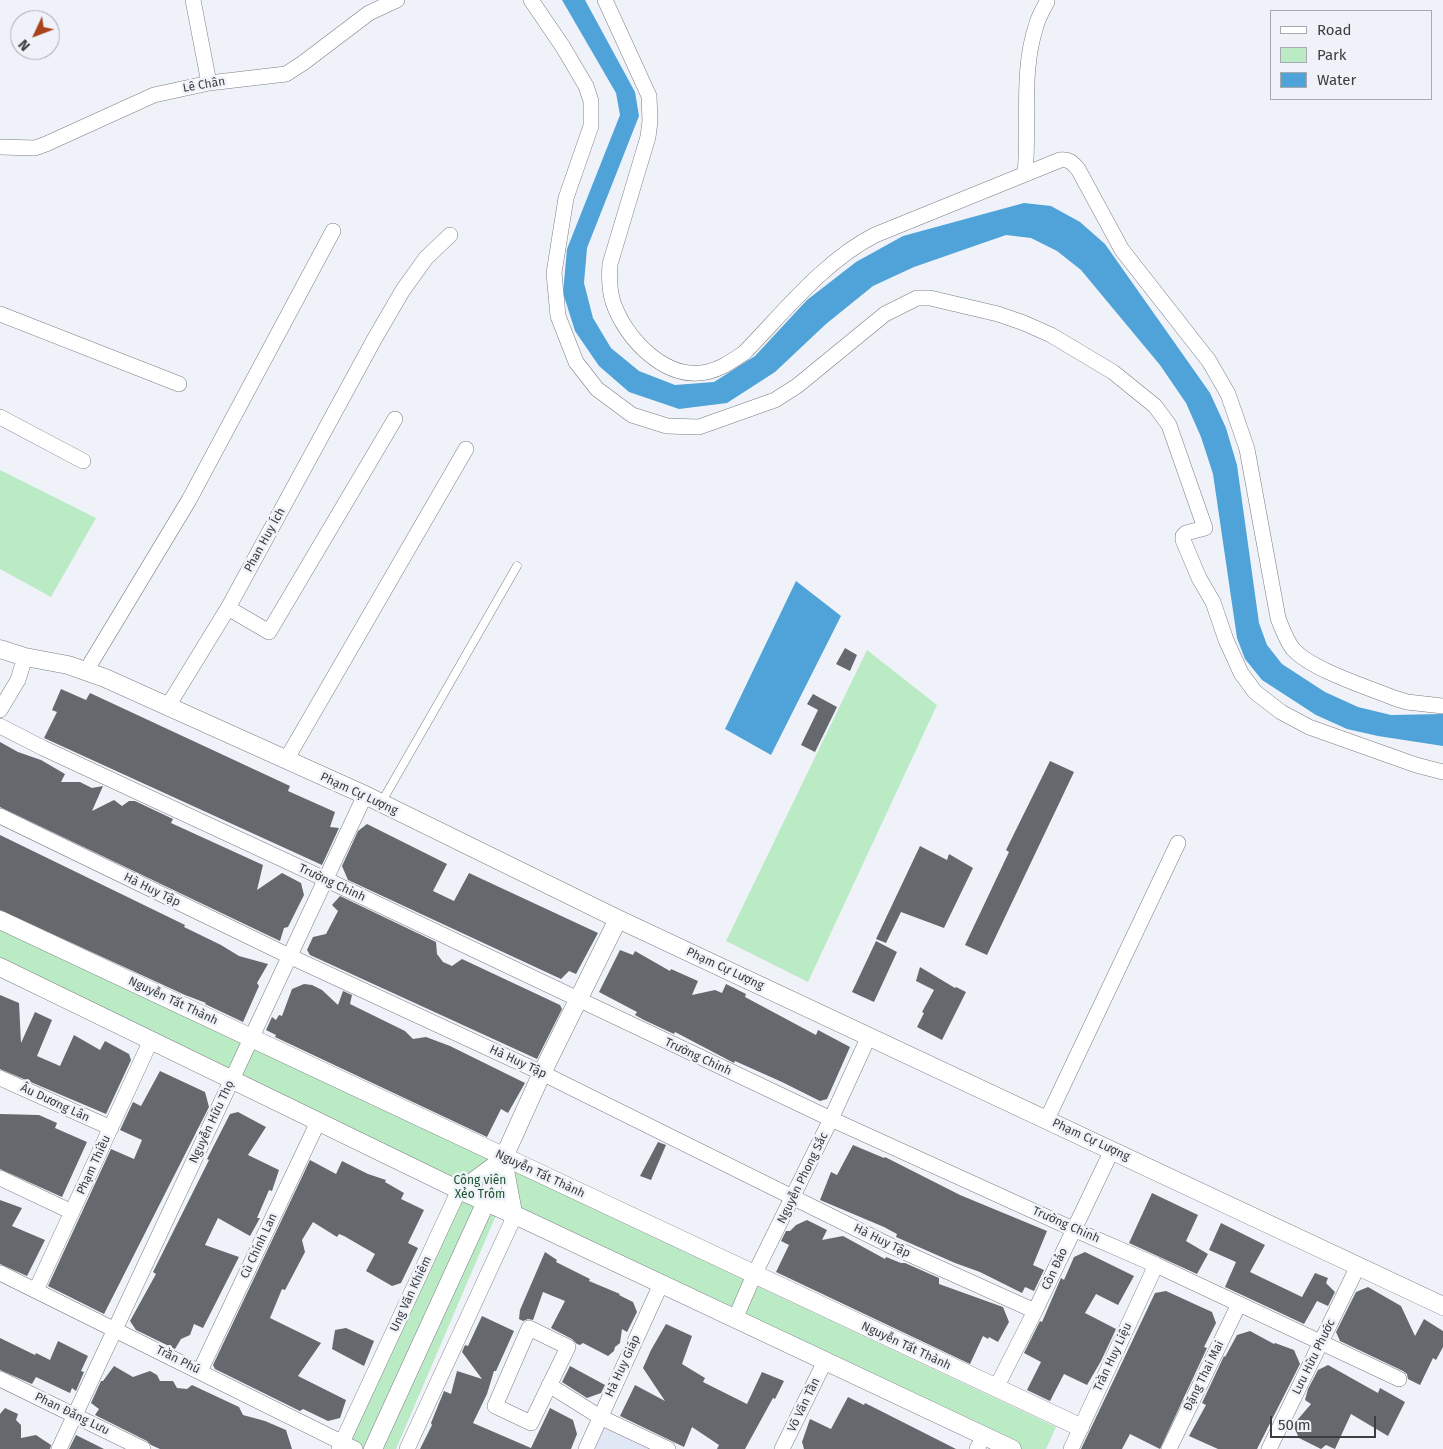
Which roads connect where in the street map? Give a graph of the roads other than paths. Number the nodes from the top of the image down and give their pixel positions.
1 (193, 0) edge
2 (397, 0) edge
3 (531, 0) edge
4 (605, 0) edge
5 (1047, 2) dead end
6 (209, 84) junction
7 (0, 147) edge
8 (1025, 174) junction
9 (333, 231) dead end
10 (450, 235) dead end
11 (0, 314) edge
12 (179, 384) dead end
13 (0, 417) edge
14 (395, 419) dead end
15 (466, 449) dead end
16 (83, 461) dead end
17 (517, 566) dead end
18 (228, 608) junction
19 (0, 649) edge
20 (25, 657) junction
21 (86, 671) junction
22 (168, 706) junction
23 (1443, 706) edge
24 (0, 710) edge
25 (0, 726) edge
26 (286, 760) junction
27 (1443, 772) edge
28 (373, 799) junction
29 (0, 816) edge
30 (1178, 843) dead end
31 (327, 880) junction
32 (618, 919) junction
33 (0, 920) edge
34 (289, 956) junction
35 (0, 967) edge
36 (578, 1000) junction
37 (869, 1036) junction
38 (251, 1037) junction
39 (151, 1040) junction
40 (542, 1073) junction
41 (0, 1078) edge
42 (232, 1080) junction
43 (1047, 1119) junction
44 (832, 1120) junction
45 (318, 1122) junction
46 (111, 1128) junction
47 (1112, 1150) junction
48 (504, 1157) junction
49 (0, 1178) edge
50 (459, 1190) junction
51 (794, 1197) junction
52 (486, 1202) junction
53 (72, 1212) junction
54 (515, 1215) junction
55 (1073, 1229) junction
56 (1156, 1265) junction
57 (1358, 1266) junction
58 (0, 1272) edge
59 (754, 1275) junction
60 (661, 1284) junction
61 (36, 1290) junction
62 (1239, 1304) junction
63 (1443, 1306) edge
64 (1035, 1311) junction
65 (735, 1319) junction
66 (115, 1329) junction
67 (1321, 1342) junction
68 (825, 1361) junction
69 (200, 1371) junction
70 (0, 1379) edge
71 (1399, 1379) dead end
72 (549, 1385) junction
73 (996, 1388) junction
74 (75, 1415) junction
75 (600, 1417) junction
76 (1080, 1427) junction
77 (980, 1442) edge
78 (345, 1447) edge
79 (59, 1449) edge
80 (144, 1449) edge
81 (373, 1449) edge
82 (407, 1449) edge
83 (586, 1449) edge
84 (668, 1449) edge
85 (782, 1449) edge
86 (1012, 1449) edge
87 (1071, 1449) edge
88 (1169, 1449) edge
89 (1269, 1449) edge

1 - 6 street
2 - 6 street, Lê Chân
3 - 27 street
4 - 8 street
5 - 8 street
6 - 7 street, Lê Chân
8 - 23 street
9 - 21 street
10 - 18 street, Phan Huy Ích
11 - 12 street
13 - 16 street
14 - 18 street
15 - 26 street
17 - 28 lane
18 - 22 street, Phan Huy Ích
19 - 20 street, Phạm Cự Lượng
20 - 21 street, Phạm Cự Lượng
20 - 24 street
21 - 22 street, Phạm Cự Lượng
22 - 26 street, Phạm Cự Lượng
25 - 31 street, Trường Chinh
26 - 28 street, Phạm Cự Lượng
28 - 31 street, Nguyễn Hữu Thọ
28 - 32 street, Phạm Cự Lượng
29 - 34 street, Hà Huy Tập
30 - 43 street
31 - 34 street, Nguyễn Hữu Thọ
31 - 36 street, Trường Chinh
32 - 36 street, Ung Văn Khiêm
32 - 37 street, Phạm Cự Lượng
33 - 38 street, Nguyễn Tất Thành
34 - 38 street, Nguyễn Hữu Thọ
34 - 40 street, Hà Huy Tập
35 - 39 street
36 - 40 street, Ung Văn Khiêm
36 - 44 street, Trường Chinh
37 - 43 street, Phạm Cự Lượng
37 - 44 street, Nguyễn Phong Sắc
38 - 42 street, Nguyễn Hữu Thọ
38 - 48 street, Nguyễn Tất Thành
39 - 42 street
39 - 46 street, Phạm Thiều
40 - 48 street, Ung Văn Khiêm
40 - 51 street, Hà Huy Tập
41 - 46 street, Âu Dương Lân
42 - 45 street
42 - 66 street, Nguyễn Hữu Thọ
43 - 47 street, Phạm Cự Lượng
44 - 51 street, Nguyễn Phong Sắc
44 - 55 street, Trường Chinh
45 - 50 street
45 - 69 street, Cù Chính Lan
46 - 53 street, Phạm Thiều
47 - 55 street, Côn Đảo
47 - 57 street, Phạm Cự Lượng
48 - 50 street, Ung Văn Khiêm
48 - 52 street, Ung Văn Khiêm
48 - 54 street
48 - 59 street, Nguyễn Tất Thành
49 - 53 street
50 - 52 street
50 - 78 street, Ung Văn Khiêm
51 - 59 street, Nguyễn Phong Sắc
51 - 64 street, Hà Huy Tập
52 - 54 street
52 - 81 street, Ung Văn Khiêm
53 - 61 street, Phạm Thiều
54 - 60 street
54 - 82 street
55 - 56 street, Trường Chinh
55 - 64 street, Côn Đảo
56 - 62 street, Trường Chinh
56 - 76 street, Trần Huy Liệu
57 - 63 street, Phạm Cự Lượng
57 - 67 street, Lưu Hữu Phước
58 - 61 street, Trần Phú
59 - 65 street, Nguyễn Phong Sắc
59 - 73 street, Nguyễn Tất Thành
60 - 65 street
60 - 75 street, Hà Huy Giáp
61 - 66 street, Trần Phú
62 - 67 street, Trường Chinh
62 - 88 street, Đặng Thai Mai
64 - 73 street, Côn Đảo
65 - 68 street
66 - 69 street, Trần Phú
66 - 74 street, Nguyễn Hữu Thọ
67 - 71 street, Trường Chinh
67 - 89 street, Lưu Hữu Phước
68 - 77 street
68 - 85 street, Võ Văn Tần
69 - 78 street, Trần Phú
70 - 74 street, Phan Đăng Lưu
72 - 72 street
72 - 75 street
73 - 76 street, Nguyễn Tất Thành
74 - 79 street, Nguyễn Hữu Thọ
74 - 80 street, Phan Đăng Lưu
75 - 83 street, Hà Huy Giáp
75 - 84 street
76 - 87 street, Trần Huy Liệu
77 - 86 street

